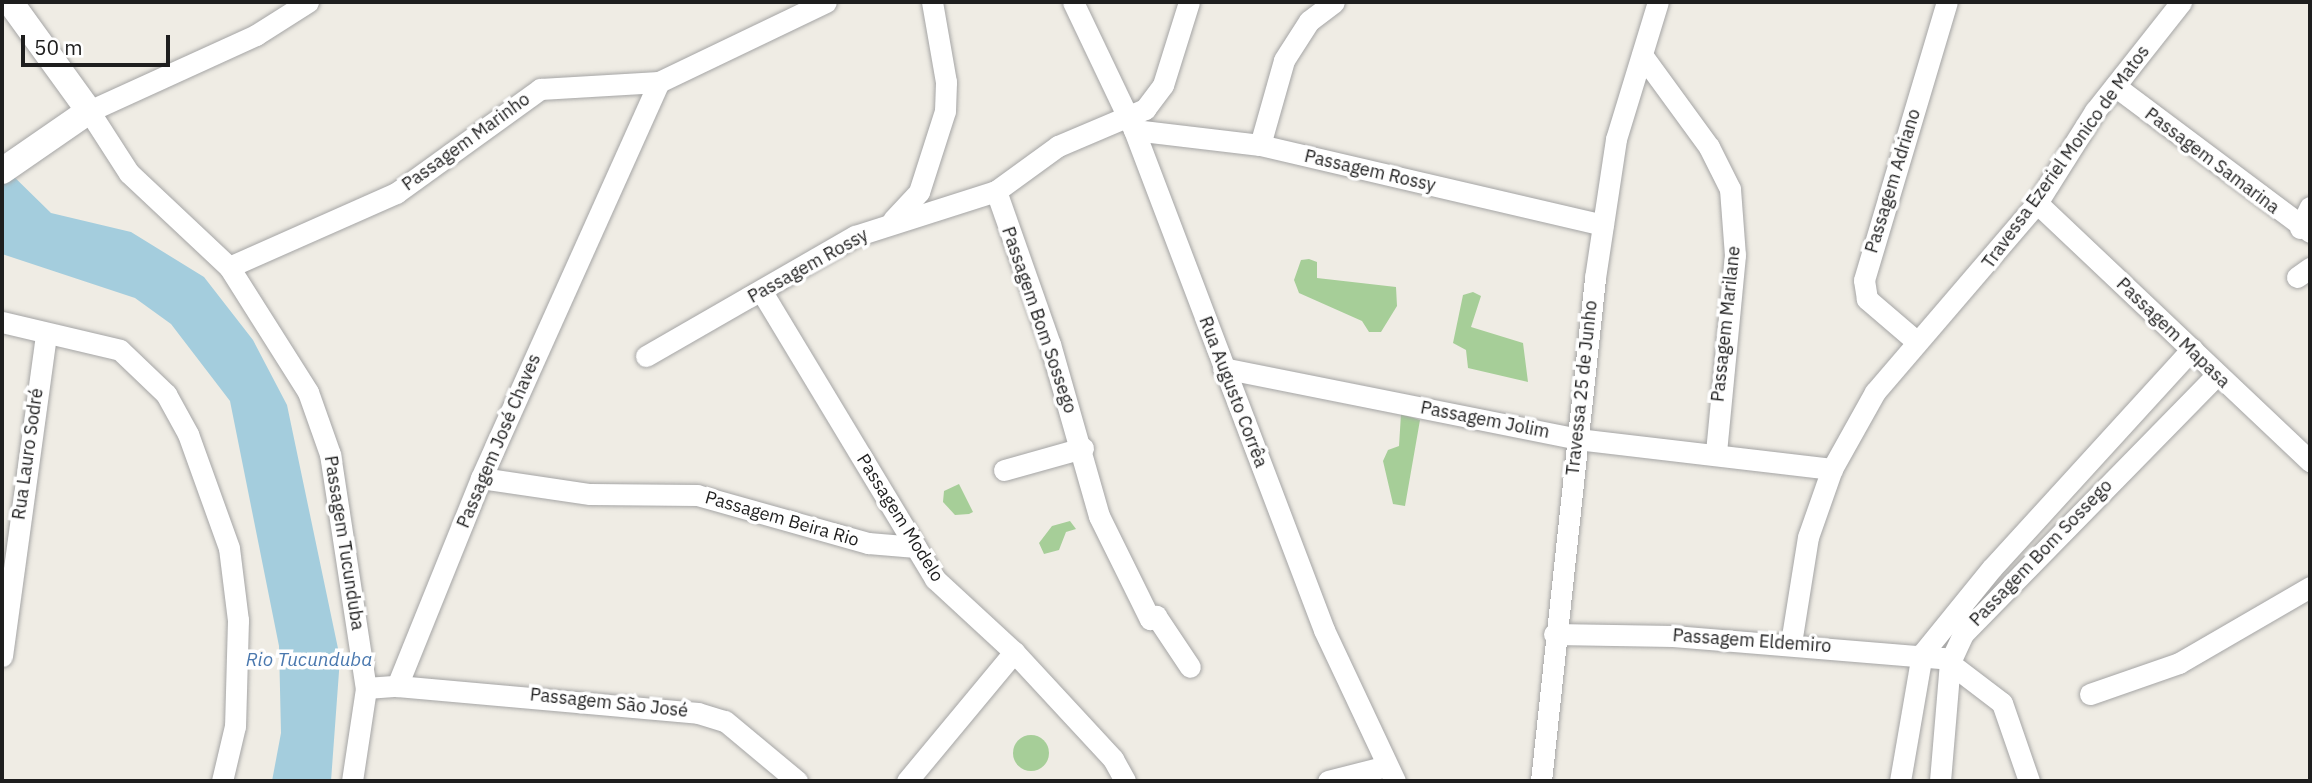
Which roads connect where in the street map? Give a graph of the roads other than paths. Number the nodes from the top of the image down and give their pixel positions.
1 (10, 2) edge
2 (309, 2) edge
3 (826, 2) edge
4 (932, 2) edge
5 (1073, 2) edge
6 (1189, 2) edge
7 (1334, 2) edge
8 (1658, 2) edge
9 (1947, 2) edge
10 (2181, 2) edge
11 (1642, 55) junction
12 (659, 82) junction
13 (2115, 86) junction
14 (89, 111) junction
15 (1130, 124) junction
16 (1260, 145) junction
17 (2, 171) edge
18 (996, 191) junction
19 (2037, 203) junction
20 (2310, 207) edge
21 (893, 220) junction
22 (1603, 225) junction
23 (2305, 230) edge
24 (229, 267) junction
25 (762, 292) junction
26 (2, 322) edge
27 (46, 336) junction
28 (1916, 341) junction
29 (646, 356) dead end
30 (2205, 362) junction
31 (1223, 368) junction
32 (1577, 439) junction
33 (1083, 448) junction
34 (1716, 452) junction
35 (2310, 461) edge
36 (1832, 469) junction
37 (1004, 470) dead end
38 (481, 478) junction
39 (916, 547) junction
40 (2310, 587) edge
41 (1554, 634) junction
42 (1791, 643) junction
43 (1014, 652) junction
44 (2, 656) edge
45 (1937, 657) junction
46 (1190, 667) dead end
47 (397, 686) junction
48 (366, 688) junction
49 (2090, 694) dead end
50 (1391, 774) edge
51 (222, 781) edge
52 (352, 781) edge
53 (797, 781) edge
54 (907, 781) edge
55 (1125, 781) edge
56 (1328, 781) edge
57 (1541, 781) edge
58 (1900, 781) edge
59 (1940, 781) edge
60 (2029, 781) edge

1 - 14 street, Passagem Tucunduba
2 - 14 street
3 - 12 street, Passagem Marinho
4 - 21 street
5 - 15 street, Rua Augusto Corrêa
6 - 15 street
7 - 16 street
8 - 11 street, Travessa 25 de Junho
9 - 28 street, Passagem Adriano
10 - 13 street, Travessa Ezeriel Monico de Matos
11 - 22 street, Travessa 25 de Junho
11 - 34 street, Passagem Marilane
12 - 24 street, Passagem Marinho
12 - 38 street, Passagem José Chaves
13 - 19 street, Travessa Ezeriel Monico de Matos
13 - 23 street, Passagem Samarina
14 - 17 street
14 - 24 street, Passagem Tucunduba
15 - 16 street, Passagem Rossy
15 - 18 street, Passagem Rossy
15 - 31 street, Rua Augusto Corrêa
16 - 22 street, Passagem Rossy
18 - 21 street, Passagem Rossy
18 - 33 street, Passagem Bom Sossego
19 - 28 street, Travessa Ezeriel Monico de Matos
19 - 30 street, Passagem Mapasa
20 - 23 street
21 - 25 street, Passagem Rossy
22 - 32 street, Travessa 25 de Junho
24 - 48 street, Passagem Tucunduba
25 - 29 street, Passagem Rossy
25 - 39 street, Passagem Modelo
26 - 27 street
27 - 44 street, Rua Lauro Sodré
27 - 51 street
28 - 36 street, Travessa Ezeriel Monico de Matos
30 - 35 street, Passagem Mapasa
30 - 45 street, Passagem Bom Sossego
30 - 45 street, Passagem Bom Sossego
31 - 32 street, Passagem Jolim
31 - 50 street, Rua Augusto Corrêa
32 - 34 street, Passagem Jolim
32 - 41 street, Travessa 25 de Junho
33 - 37 street
33 - 46 street, Passagem Bom Sossego
34 - 36 street, Passagem Jolim
36 - 42 street, Travessa Ezeriel Monico de Matos
38 - 39 street, Passagem Beira Rio
38 - 47 street, Passagem José Chaves
39 - 43 street, Passagem Modelo
40 - 49 street
41 - 42 street, Passagem Eldemiro
41 - 57 street, Travessa 25 de Junho
42 - 45 street, Passagem Eldemiro
43 - 54 street
43 - 55 street, Passagem Modelo
45 - 58 street
45 - 59 street
45 - 60 street
47 - 48 street
47 - 53 street, Passagem São José
48 - 52 street
50 - 56 street

